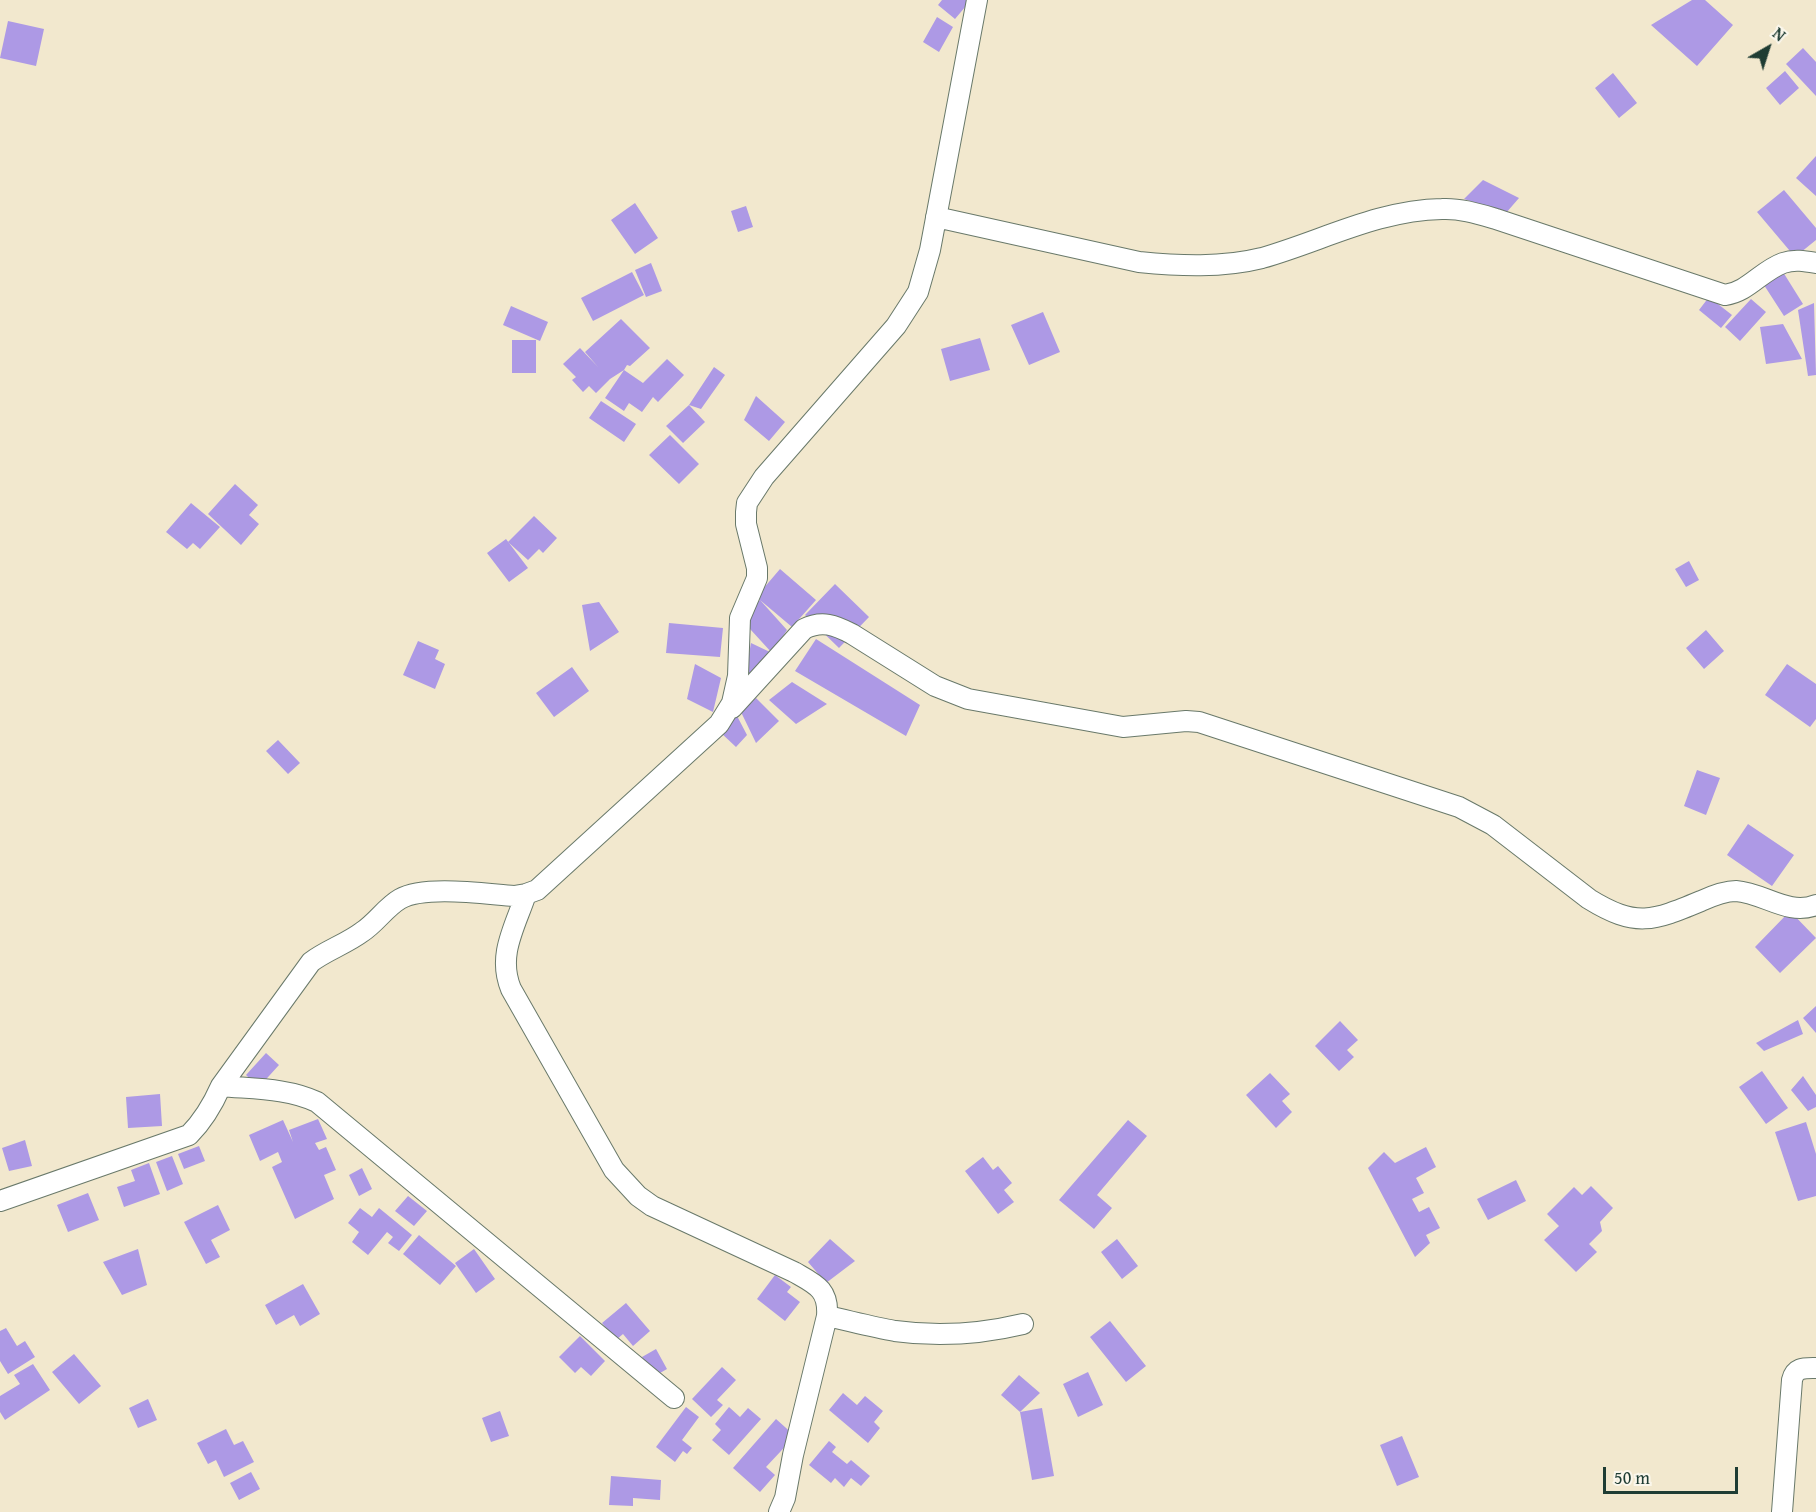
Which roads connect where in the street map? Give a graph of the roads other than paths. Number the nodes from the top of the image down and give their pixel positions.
1 (977, 0) edge
2 (936, 217) junction
3 (1816, 263) edge
4 (726, 714) junction
5 (526, 894) junction
6 (1816, 905) edge
7 (221, 1086) junction
8 (0, 1201) edge
9 (827, 1316) junction
10 (1023, 1324) dead end
11 (1816, 1368) edge
12 (674, 1398) dead end
13 (779, 1512) edge
14 (1782, 1512) edge

1 - 2 street
2 - 3 street
2 - 4 street
4 - 5 street
4 - 6 street
5 - 7 street
5 - 9 street
7 - 8 street
7 - 12 street
9 - 10 street
9 - 13 street
11 - 14 street

